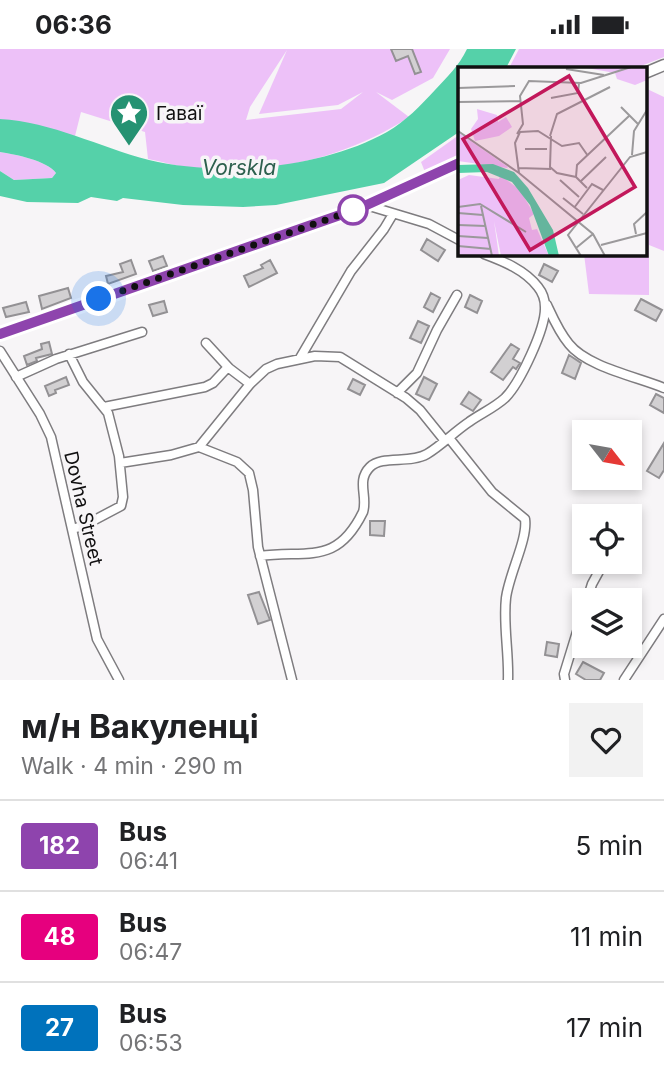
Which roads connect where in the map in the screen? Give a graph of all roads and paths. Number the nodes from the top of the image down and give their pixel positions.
1 (664, 65) edge
2 (646, 73) edge
3 (458, 163) edge
4 (366, 205) junction
5 (393, 214) junction
6 (458, 239) edge
7 (486, 255) edge
8 (457, 295) dead end
9 (545, 301) junction
10 (142, 332) dead end
11 (0, 334) edge
12 (206, 343) dead end
13 (0, 351) edge
14 (69, 354) junction
15 (300, 358) junction
16 (228, 367) junction
17 (16, 377) junction
18 (250, 384) junction
19 (664, 388) edge
20 (397, 393) junction
21 (104, 407) junction
22 (447, 440) junction
23 (199, 447) junction
24 (120, 463) junction
25 (73, 529) junction
26 (260, 556) junction
27 (664, 618) edge
28 (572, 648) edge
29 (118, 680) edge
30 (292, 680) edge
31 (508, 680) edge
32 (565, 680) edge
33 (624, 680) edge

1 - 2 street
3 - 4 street
4 - 5 street
4 - 11 street
5 - 6 street
5 - 15 street
7 - 9 street
8 - 20 street
9 - 19 street
9 - 22 street
10 - 14 street
12 - 16 street
13 - 17 street, Dovha Street
14 - 17 street
14 - 21 street
15 - 18 street
15 - 20 street
16 - 18 street
16 - 21 street
17 - 25 street, Dovha Street
18 - 23 street
20 - 22 street
21 - 24 street
22 - 26 street
22 - 31 street
23 - 24 street
23 - 26 street
24 - 25 street
25 - 29 street, Dovha Street
26 - 30 street
27 - 33 street
28 - 32 street

